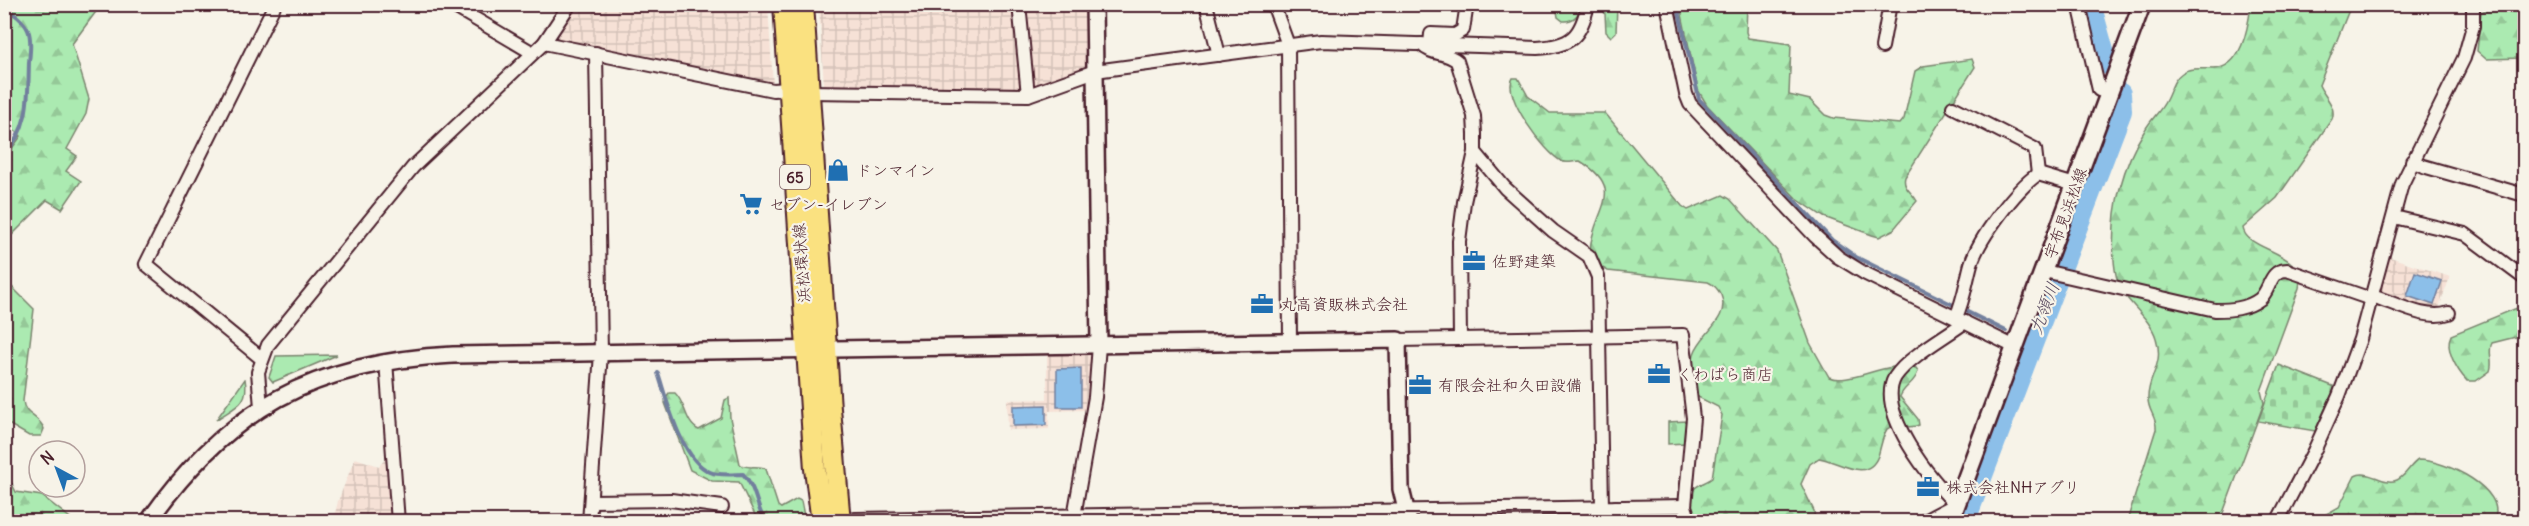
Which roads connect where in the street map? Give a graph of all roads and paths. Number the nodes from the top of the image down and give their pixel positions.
1 (275, 4) edge
2 (450, 4) edge
3 (570, 4) edge
4 (784, 4) edge
5 (803, 4) edge
6 (1019, 4) edge
7 (1094, 4) edge
8 (1206, 4) edge
9 (1273, 4) edge
10 (1467, 4) edge
11 (1588, 4) edge
12 (1667, 4) edge
13 (1890, 4) edge
14 (2079, 4) edge
15 (2142, 4) edge
16 (2473, 4) edge
17 (544, 43) junction
18 (1425, 44) junction
19 (1288, 45) junction
20 (1882, 47) dead end
21 (533, 53) junction
22 (596, 53) junction
23 (1219, 55) junction
24 (1095, 71) junction
25 (789, 89) junction
26 (809, 92) junction
27 (2109, 93) junction
28 (1028, 95) junction
29 (1953, 107) dead end
30 (1475, 152) junction
31 (2412, 161) junction
32 (2038, 174) junction
33 (2075, 185) junction
34 (2524, 195) edge
35 (2394, 217) junction
36 (2052, 274) junction
37 (2524, 278) edge
38 (2372, 298) junction
39 (2449, 313) dead end
40 (1960, 314) junction
41 (1600, 336) junction
42 (1460, 339) junction
43 (1398, 340) junction
44 (1290, 342) junction
45 (1099, 345) junction
46 (2015, 347) junction
47 (816, 349) junction
48 (601, 353) junction
49 (261, 358) junction
50 (386, 361) junction
51 (261, 407) junction
52 (591, 501) junction
53 (1956, 504) junction
54 (1685, 506) junction
55 (722, 507) dead end
56 (1602, 507) junction
57 (1616, 507) junction
58 (1402, 516) edge
59 (1074, 519) edge
60 (840, 521) edge
61 (148, 522) edge
62 (398, 522) edge
63 (589, 522) edge
64 (822, 522) edge
65 (1616, 522) edge
66 (1690, 522) edge
67 (1922, 522) edge
68 (1950, 522) edge
69 (2277, 522) edge

1 - 49 street
2 - 21 street
3 - 17 street
4 - 25 main road, 浜松環状線 / 65
5 - 26 main road, 浜松環状線 / 65
6 - 28 street
7 - 24 street
8 - 23 street
9 - 19 street
10 - 18 street
11 - 18 street
12 - 40 street
13 - 20 street
14 - 27 street
15 - 27 main road, 宇布見浜松線
16 - 31 street
17 - 21 street
17 - 22 street
18 - 19 street
18 - 30 street
19 - 23 street
19 - 44 street
21 - 49 street
22 - 25 street
22 - 48 street
23 - 24 street
24 - 28 street
24 - 45 street
25 - 47 main road, 浜松環状線 / 65
26 - 28 street
26 - 47 main road, 浜松環状線 / 65
27 - 33 main road, 宇布見浜松線
29 - 32 street
30 - 41 street
30 - 42 street
31 - 34 street
31 - 35 street
32 - 33 street
32 - 40 street
33 - 36 main road, 宇布見浜松線
35 - 37 street
35 - 38 street
36 - 38 street
36 - 46 main road, 宇布見浜松線
38 - 39 street
38 - 69 street
40 - 46 street
40 - 53 street
41 - 42 street
41 - 54 street
41 - 56 street
42 - 43 street
43 - 44 street
43 - 58 street
44 - 45 street
45 - 47 street
45 - 59 street
46 - 53 main road, 宇布見浜松線
47 - 48 street
47 - 60 main road, 浜松環状線 / 65
47 - 64 main road, 浜松環状線 / 65
48 - 50 street
48 - 52 street
49 - 51 street
50 - 51 street
50 - 62 street
51 - 61 street
52 - 55 street
52 - 63 street
53 - 67 street
53 - 68 main road, 宇布見浜松線
54 - 57 street
54 - 66 street
56 - 57 street
56 - 58 street
57 - 65 street
58 - 59 street
59 - 60 street

